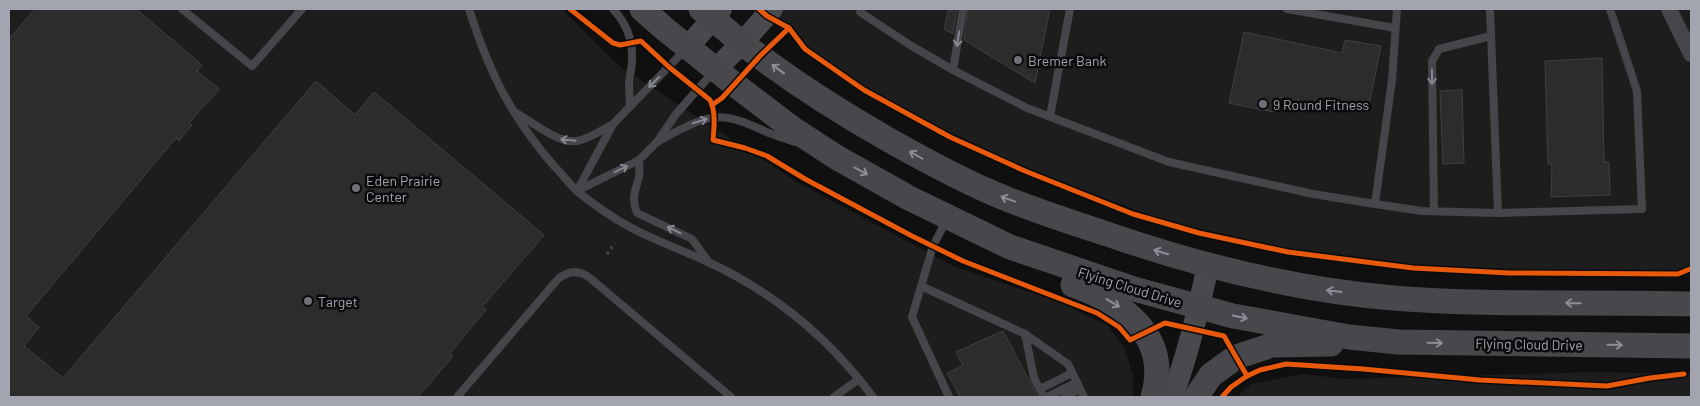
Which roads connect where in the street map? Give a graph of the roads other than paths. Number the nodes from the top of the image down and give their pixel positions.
1 (182, 9) edge
2 (302, 9) edge
3 (469, 9) edge
4 (613, 9) edge
5 (642, 9) edge
6 (772, 9) edge
7 (861, 9) edge
8 (963, 9) edge
9 (1070, 9) edge
10 (1287, 9) edge
11 (1397, 9) edge
12 (1490, 9) edge
13 (1610, 9) edge
14 (1669, 9) edge
15 (712, 12) edge
16 (1395, 28) junction
17 (1491, 36) junction
18 (742, 43) junction
19 (688, 47) junction
20 (1691, 54) edge
21 (716, 70) junction
22 (953, 70) junction
23 (630, 106) junction
24 (514, 112) junction
25 (1050, 116) junction
26 (613, 124) junction
27 (656, 142) junction
28 (836, 157) junction
29 (639, 160) junction
30 (577, 191) junction
31 (1375, 204) junction
32 (1434, 211) junction
33 (1498, 213) junction
34 (948, 217) junction
35 (1010, 248) junction
36 (709, 262) junction
37 (1208, 266) junction
38 (921, 286) junction
39 (1691, 304) edge
40 (1199, 307) junction
41 (1025, 334) junction
42 (1398, 342) junction
43 (1691, 346) edge
44 (1072, 373) junction
45 (859, 379) junction
46 (1040, 389) junction
47 (1082, 393) edge
48 (456, 397) edge
49 (731, 397) edge
50 (834, 397) edge
51 (873, 397) edge
52 (949, 397) edge
53 (1045, 397) edge
54 (1064, 397) edge
55 (1153, 397) edge
56 (1172, 397) edge
57 (1196, 397) edge

1 - 2 lane
3 - 24 lane
4 - 23 lane
5 - 19 main road, Flying Cloud Drive
6 - 18 street
7 - 22 lane
8 -> 22 lane
9 - 25 lane
10 - 16 lane
11 - 16 lane
12 - 17 lane
13 - 33 lane
14 - 20 street
15 - 18 main road
15 - 19 street
16 - 31 lane
17 -> 32 lane
17 - 33 lane
18 - 21 street
37 -> 18 main road
19 - 21 main road, Flying Cloud Drive
19 -> 23 lane
21 - 27 lane
21 - 28 main road, Flying Cloud Drive
22 - 25 lane
23 - 26 lane
26 -> 24 lane
24 - 30 lane
25 - 31 lane
26 - 30 lane
27 -> 28 lane
27 - 29 lane
28 -> 34 main road, Flying Cloud Drive
30 -> 29 lane
36 -> 29 lane
30 - 36 lane
31 - 32 lane
32 - 33 lane
34 - 35 main road, Flying Cloud Drive
34 - 38 lane
35 - 40 main road, Flying Cloud Drive
35 -> 55 main road
36 - 45 lane
39 -> 37 main road
37 - 40 street
38 - 41 lane
38 - 52 lane
40 -> 42 main road, Flying Cloud Drive
40 - 56 street
41 - 44 lane
41 - 46 lane
42 -> 43 main road, Flying Cloud Drive
42 - 57 main road
44 - 46 lane
44 - 47 lane
45 - 50 lane
45 - 51 lane
46 - 53 lane
47 - 53 lane
47 - 54 lane
48 - 49 lane

